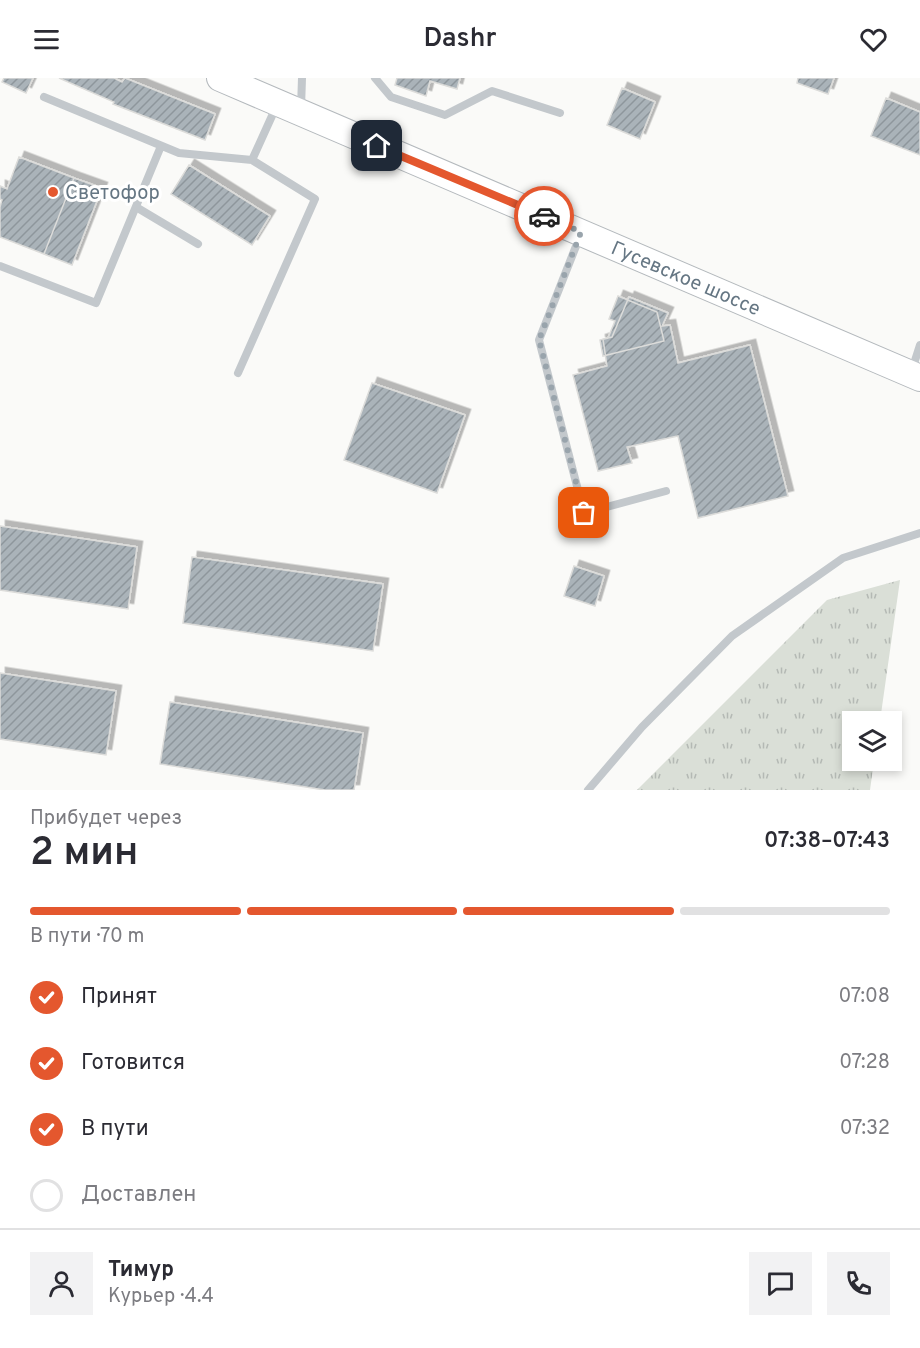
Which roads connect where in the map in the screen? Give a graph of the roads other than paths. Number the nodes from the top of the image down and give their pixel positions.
1 (220, 78) edge
2 (375, 78) edge
3 (303, 79) edge
4 (44, 97) dead end
5 (278, 103) junction
6 (301, 113) junction
7 (560, 113) dead end
8 (162, 146) junction
9 (252, 160) junction
10 (136, 207) junction
11 (581, 232) junction
12 (198, 244) dead end
13 (0, 266) edge
14 (920, 345) edge
15 (238, 373) dead end
16 (916, 376) edge
17 (666, 491) dead end
18 (920, 533) edge
19 (588, 790) edge

1 - 5 highway, Гусевское шоссе
2 - 7 lane
3 - 6 lane
4 - 8 lane
5 - 6 highway, Гусевское шоссе
5 - 9 lane
6 - 11 highway, Гусевское шоссе
8 - 9 lane
8 - 10 lane
9 - 15 lane
10 - 12 lane
10 - 13 lane
11 - 16 highway, Гусевское шоссе
11 - 17 lane
14 - 16 lane
18 - 19 lane

